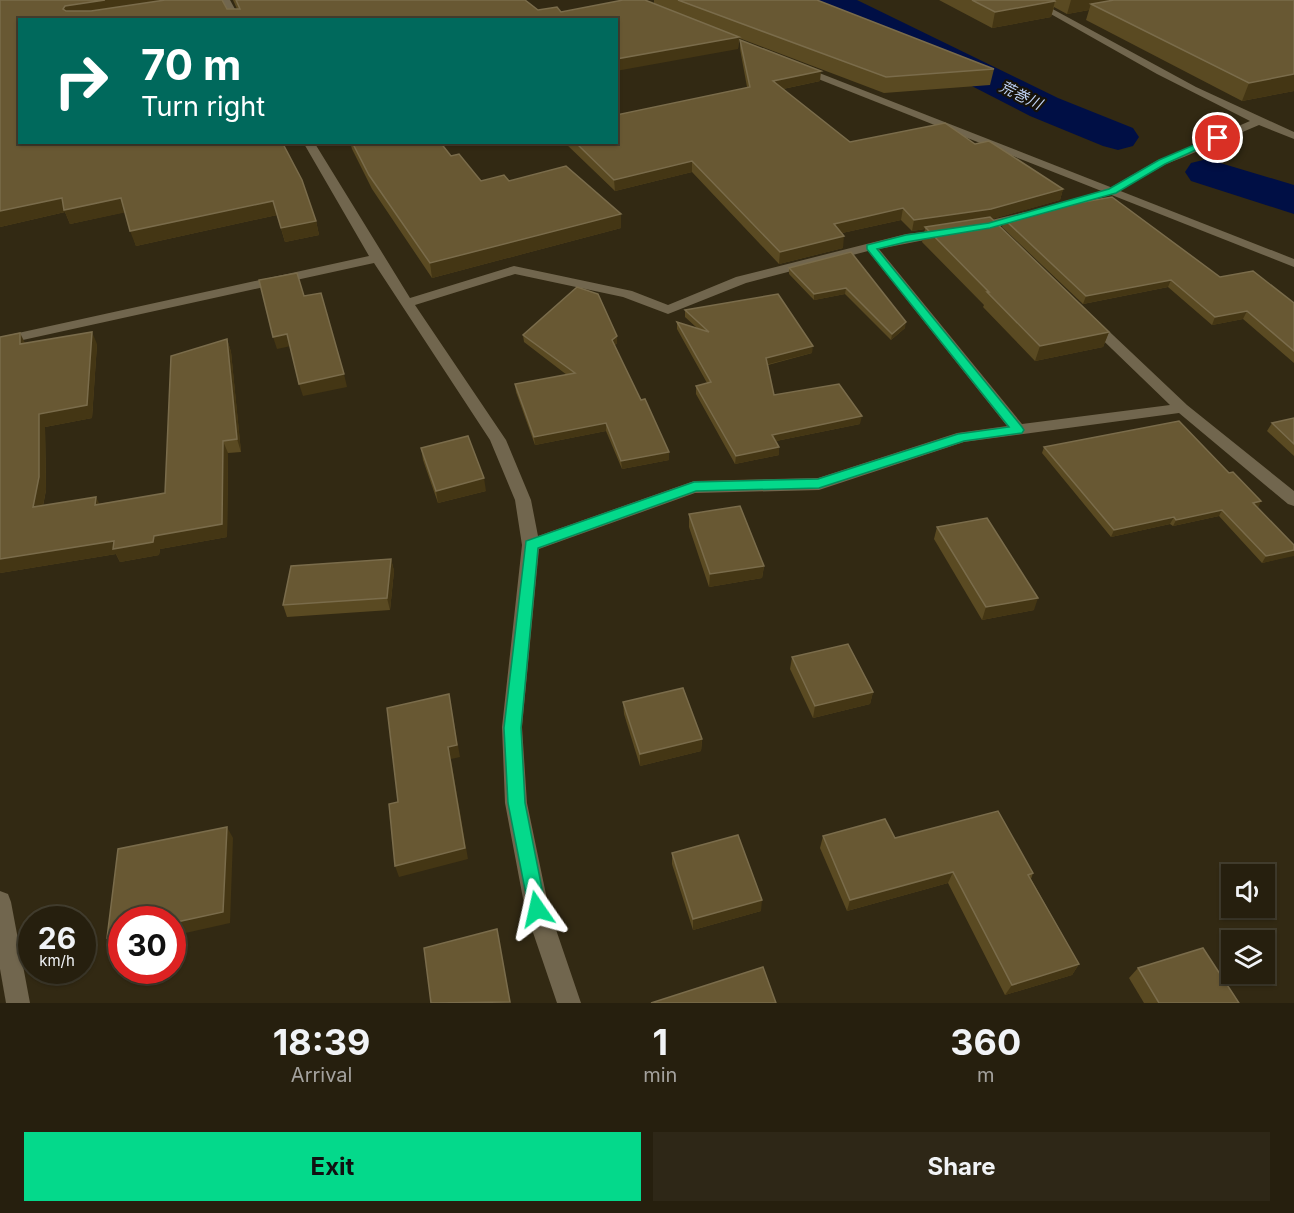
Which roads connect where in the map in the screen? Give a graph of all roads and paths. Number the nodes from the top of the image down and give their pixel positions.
1 (226, 0) edge
2 (1030, 0) edge
3 (1077, 17) dead end
4 (236, 18) edge
5 (1066, 18) junction
6 (794, 66) edge
7 (1257, 122) junction
8 (1294, 136) edge
9 (309, 144) edge
10 (1112, 191) junction
11 (871, 247) junction
12 (377, 258) junction
13 (1294, 263) edge
14 (408, 303) junction
15 (1082, 313) edge
16 (0, 341) edge
17 (1182, 408) junction
18 (1018, 430) junction
19 (1294, 500) edge
20 (531, 545) junction
21 (0, 902) edge
22 (18, 1003) edge
23 (569, 1003) edge

1 - 4 street
2 - 5 street
3 - 5 street
5 - 7 street
6 - 10 street
7 - 8 street
7 - 10 street
9 - 12 street
10 - 11 street
10 - 13 street
11 - 14 street
11 - 18 street
12 - 14 street
12 - 16 street
14 - 20 street
15 - 17 street
17 - 18 street
17 - 19 street
18 - 20 street
20 - 23 street
21 - 22 street

